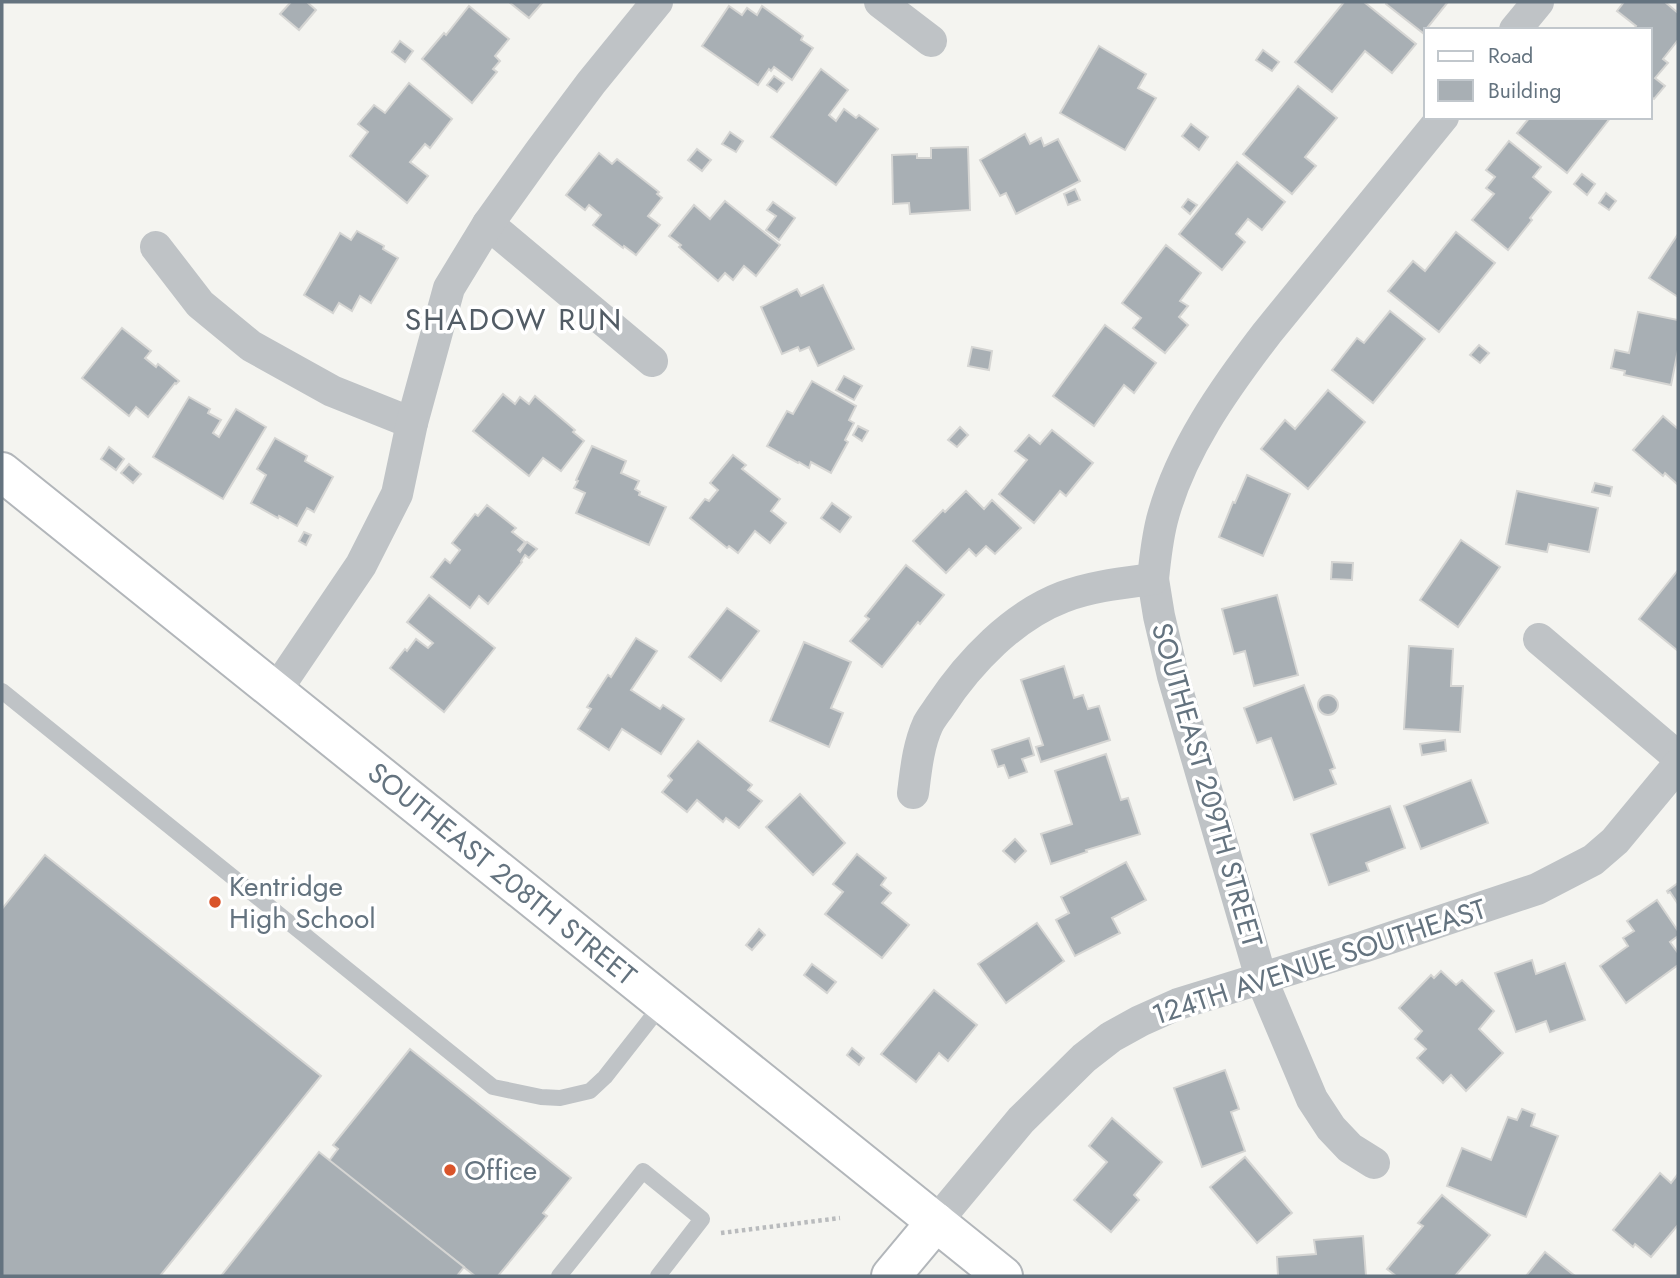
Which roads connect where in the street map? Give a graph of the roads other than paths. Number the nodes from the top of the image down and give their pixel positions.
1 (657, 2) edge
2 (880, 2) edge
3 (1538, 2) edge
4 (1517, 28) edge
5 (930, 41) dead end
6 (1441, 119) edge
7 (488, 224) junction
8 (156, 247) dead end
9 (652, 360) dead end
10 (412, 423) junction
11 (2, 472) edge
12 (1153, 579) junction
13 (1539, 639) dead end
14 (2, 691) edge
15 (275, 692) junction
16 (1678, 757) edge
17 (1678, 765) edge
18 (913, 793) dead end
19 (1261, 978) junction
20 (663, 1003) junction
21 (1374, 1163) dead end
22 (936, 1222) junction
23 (559, 1276) edge
24 (658, 1276) edge
25 (891, 1276) edge
26 (1003, 1276) edge

1 - 7 street
2 - 5 street
3 - 4 street
6 - 12 street, SOUTHEAST 209TH STREET
7 - 9 street
7 - 10 street
8 - 10 street
10 - 15 street
11 - 15 main road, SOUTHEAST 208TH STREET
12 - 18 street
12 - 19 street, SOUTHEAST 209TH STREET
13 - 16 street
14 - 20 lane
15 - 20 main road, SOUTHEAST 208TH STREET
17 - 19 street, 124TH AVENUE SOUTHEAST
19 - 21 street, SOUTHEAST 209TH STREET
19 - 22 street, 124TH AVENUE SOUTHEAST
20 - 22 main road, SOUTHEAST 208TH STREET
22 - 25 main road, 124TH AVENUE SOUTHEAST
22 - 26 main road, SOUTHEAST 208TH STREET
23 - 24 lane

